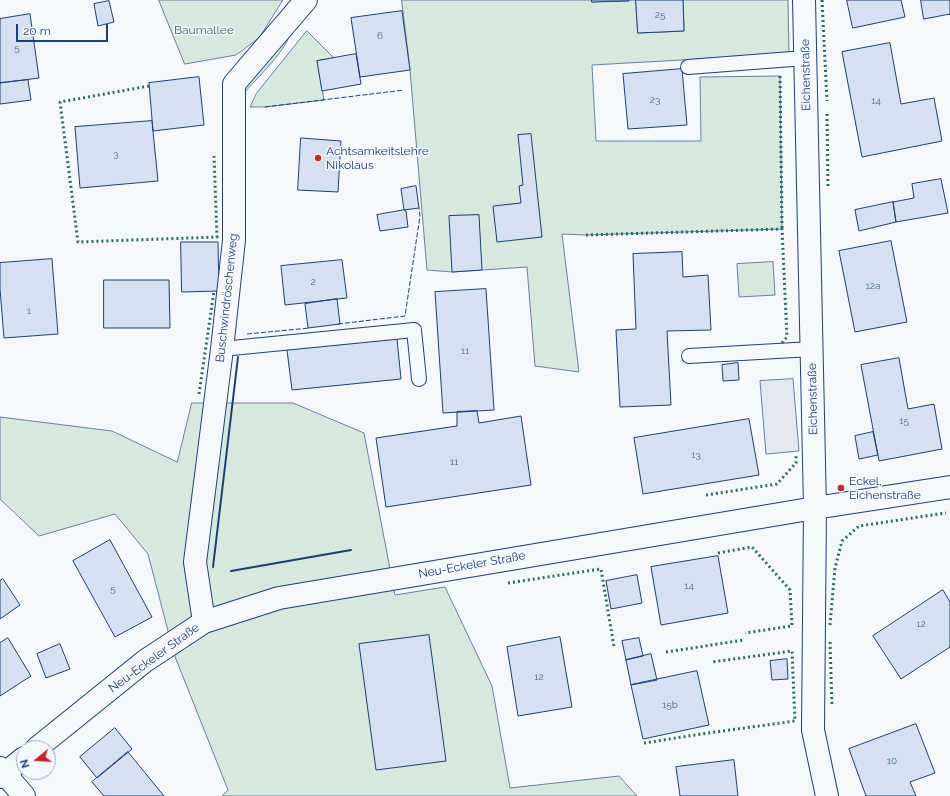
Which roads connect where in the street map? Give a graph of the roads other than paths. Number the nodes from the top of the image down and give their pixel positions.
1 (306, 0) edge
2 (804, 0) edge
3 (805, 58) junction
4 (688, 67) dead end
5 (222, 349) junction
6 (812, 349) junction
7 (689, 356) dead end
8 (418, 379) dead end
9 (950, 486) edge
10 (815, 508) junction
11 (204, 622) junction
12 (47, 740) edge
13 (16, 763) edge
14 (2, 773) edge
15 (24, 796) edge
16 (827, 796) edge

1 - 5 street, Buschwindröschenweg
2 - 3 street, Eichenstraße
3 - 4 lane
3 - 6 street, Eichenstraße
5 - 8 lane
5 - 11 street, Buschwindröschenweg
6 - 7 lane
6 - 10 street, Eichenstraße
9 - 10 street, Neu-Eckeler Straße
10 - 11 street, Neu-Eckeler Straße
10 - 16 street, Eichenstraße
11 - 12 street, Neu-Eckeler Straße
13 - 14 street
14 - 15 street

